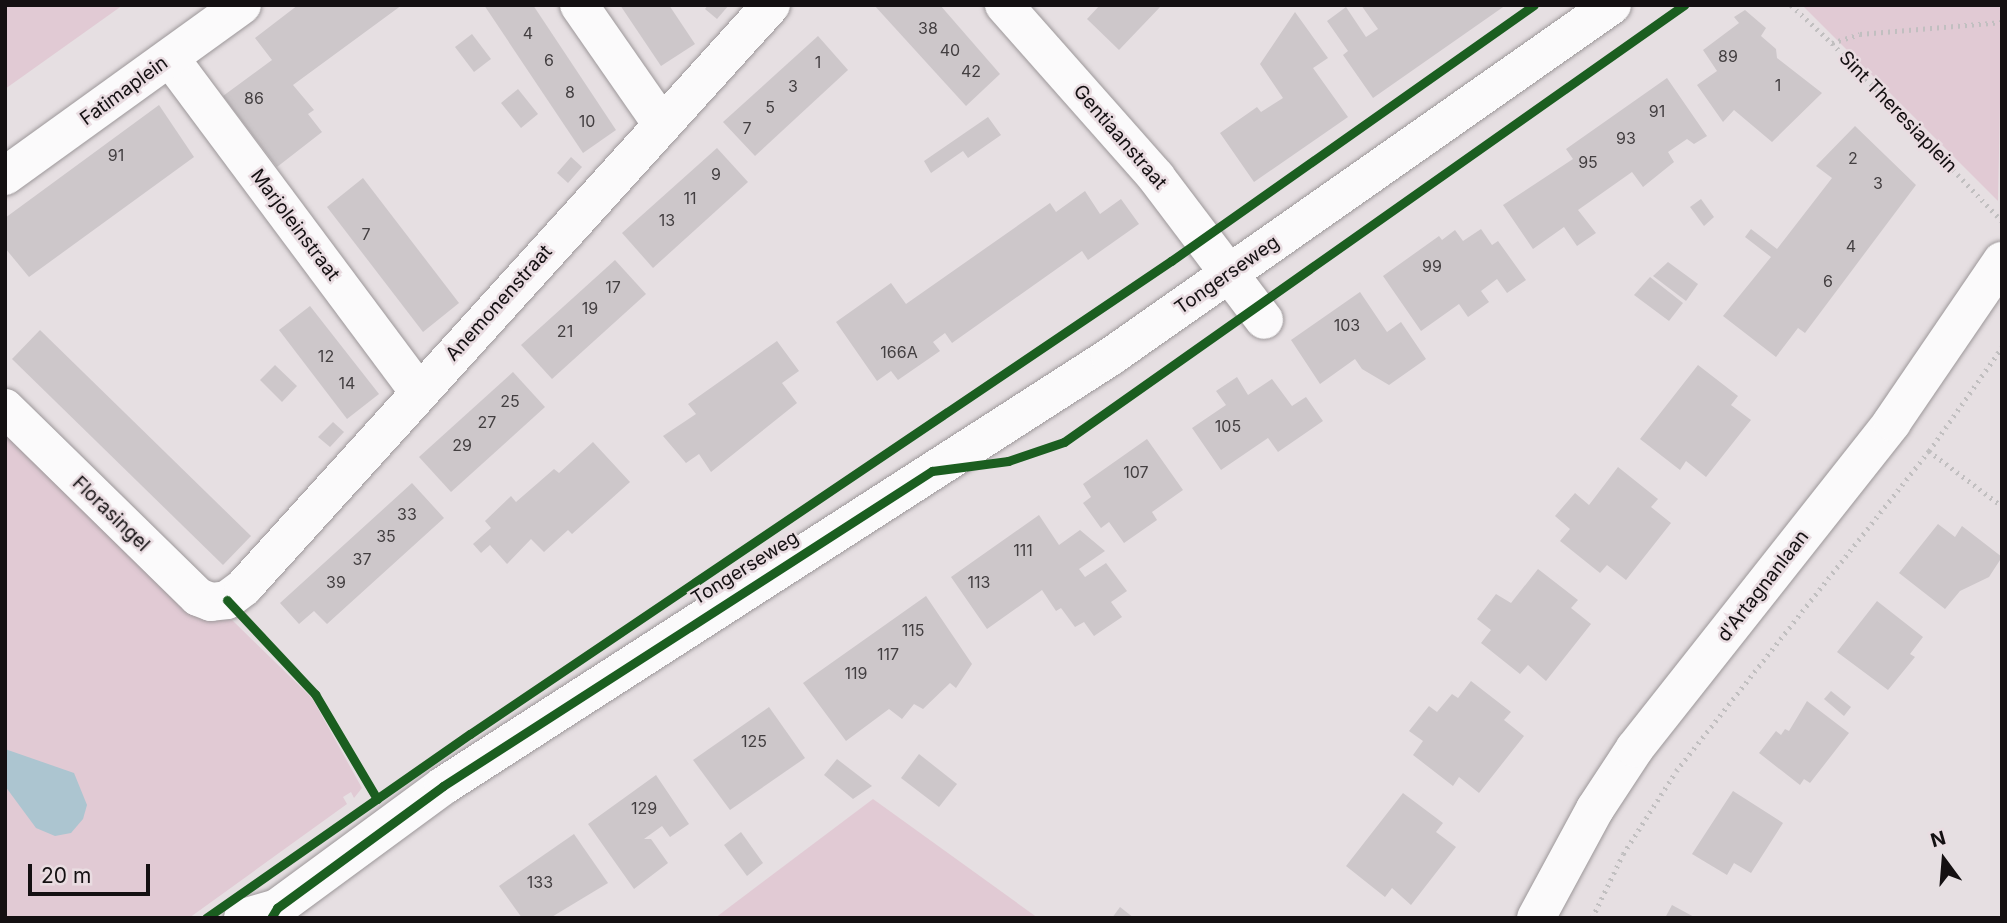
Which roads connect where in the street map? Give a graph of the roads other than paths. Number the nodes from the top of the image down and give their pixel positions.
1 (242, 5) edge
2 (579, 5) edge
3 (771, 5) edge
4 (1612, 5) edge
5 (1015, 9) edge
6 (170, 58) junction
7 (661, 123) junction
8 (5, 176) edge
9 (2002, 261) edge
10 (1228, 275) junction
11 (1264, 320) dead end
12 (419, 392) junction
13 (5, 408) edge
14 (227, 600) joint
15 (264, 914) edge
16 (1536, 918) edge

1 - 6 street, Fatimaplein
2 - 7 street
3 - 7 street, Anemonenstraat
4 - 10 street, Tongerseweg
5 - 10 street, Gentiaanstraat
6 - 8 street, Fatimaplein
6 - 12 street, Marjoleinstraat
7 - 12 street, Anemonenstraat
9 - 16 street, d'Artagnanlaan
10 - 11 street, Gentiaanstraat
10 - 15 street, Tongerseweg
12 - 14 street, Anemonenstraat
13 - 14 street, Florasingel

